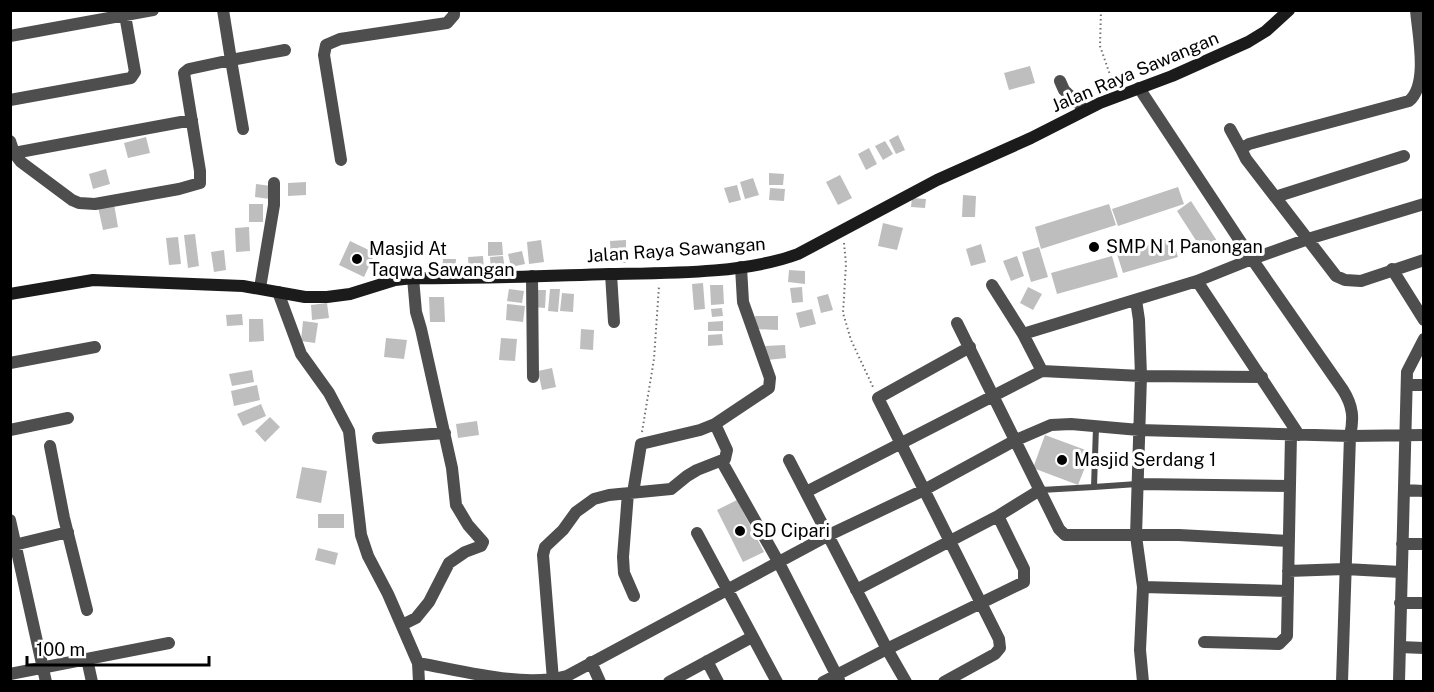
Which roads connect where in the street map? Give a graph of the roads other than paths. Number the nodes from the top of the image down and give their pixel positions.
1 (153, 10) edge
2 (223, 10) edge
3 (454, 10) edge
4 (1289, 10) edge
5 (1416, 10) edge
6 (125, 15) junction
7 (10, 36) edge
8 (285, 50) dead end
9 (231, 60) junction
10 (1060, 81) dead end
11 (1139, 88) junction
12 (10, 100) edge
13 (1085, 110) junction
14 (192, 120) junction
15 (243, 129) dead end
16 (1230, 129) dead end
17 (10, 141) edge
18 (1241, 149) junction
19 (14, 153) junction
20 (1404, 156) dead end
21 (341, 160) dead end
22 (274, 183) dead end
23 (1275, 197) junction
24 (1424, 204) edge
25 (1308, 239) junction
26 (1252, 259) junction
27 (1424, 260) edge
28 (741, 267) junction
29 (1392, 269) junction
30 (611, 274) junction
31 (531, 276) junction
32 (413, 278) junction
33 (1197, 281) junction
34 (992, 285) dead end
35 (260, 288) junction
36 (278, 292) junction
37 (10, 294) edge
38 (1136, 300) junction
39 (1424, 320) edge
40 (614, 322) dead end
41 (957, 323) dead end
42 (1023, 334) junction
43 (1424, 339) edge
44 (970, 347) junction
45 (95, 348) dead end
46 (10, 363) edge
47 (1042, 370) junction
48 (1141, 376) junction
49 (1262, 376) junction
50 (532, 377) dead end
51 (1408, 385) junction
52 (1424, 385) edge
53 (992, 395) junction
54 (68, 418) dead end
55 (715, 424) junction
56 (1096, 427) junction
57 (10, 430) edge
58 (1139, 430) junction
59 (445, 433) junction
60 (1295, 434) junction
61 (1406, 435) junction
62 (1424, 435) edge
63 (1350, 436) junction
64 (378, 438) dead end
65 (1014, 441) junction
66 (900, 444) junction
67 (50, 446) dead end
68 (789, 460) dead end
69 (722, 462) junction
70 (1137, 484) junction
71 (1290, 486) junction
72 (1094, 487) junction
73 (924, 490) junction
74 (1040, 490) junction
75 (1404, 490) junction
76 (1424, 491) edge
77 (806, 492) junction
78 (631, 493) junction
79 (998, 516) junction
80 (10, 520) edge
81 (68, 532) junction
82 (697, 533) dead end
83 (830, 536) junction
84 (1136, 537) junction
85 (950, 541) junction
86 (1289, 541) junction
87 (1402, 544) junction
88 (1424, 544) edge
89 (13, 545) edge
90 (779, 563) junction
91 (1345, 569) junction
92 (1288, 571) junction
93 (1401, 572) junction
94 (1143, 587) junction
95 (727, 589) junction
96 (856, 590) junction
97 (1288, 591) junction
98 (634, 596) dead end
99 (1400, 603) junction
100 (1424, 603) edge
101 (982, 604) junction
102 (87, 610) dead end
103 (402, 625) junction
104 (752, 637) junction
105 (1204, 642) dead end
106 (169, 643) dead end
107 (1400, 647) junction
108 (1424, 648) edge
109 (887, 649) junction
110 (87, 659) junction
111 (707, 661) junction
112 (591, 662) junction
113 (418, 663) junction
114 (44, 668) junction
115 (10, 674) edge
116 (838, 678) edge
117 (553, 680) junction
118 (46, 681) edge
119 (92, 681) edge
120 (419, 681) edge
121 (600, 681) edge
122 (669, 681) edge
123 (718, 681) edge
124 (777, 681) edge
125 (824, 681) edge
126 (906, 681) edge
127 (944, 681) edge
128 (1143, 681) edge
129 (1342, 681) edge
130 (1399, 681) edge

1 - 6 street
2 - 9 street
3 - 21 street
4 - 11 street, Jalan Raya Sawangan
5 - 18 street
6 - 7 street
6 - 12 street
8 - 9 street
9 - 14 street
9 - 15 street
10 - 13 street
11 - 13 street, Jalan Raya Sawangan
11 - 26 street
13 - 28 street, Jalan Raya Sawangan
14 - 19 street
14 - 19 street
16 - 18 street
17 - 19 street
18 - 23 street
20 - 23 street
22 - 35 street
23 - 25 street
24 - 25 street
25 - 26 street
25 - 29 street
26 - 33 street
26 - 63 street
27 - 29 street
28 - 30 street, Jalan Raya Sawangan
28 - 55 street
29 - 39 street
30 - 31 street, Jalan Raya Sawangan
30 - 40 street
31 - 32 street, Jalan Raya Sawangan
31 - 50 street
32 - 36 street, Jalan Raya Sawangan
32 - 59 street
33 - 38 street
33 - 49 street
34 - 42 street
35 - 36 street, Jalan Raya Sawangan
35 - 37 street, Jalan Raya Sawangan
36 - 103 street
38 - 42 street
38 - 48 street
41 - 44 street
42 - 47 street
43 - 51 street
44 - 53 street
44 - 66 street
45 - 46 street
47 - 48 street
47 - 53 street
48 - 49 street
48 - 58 street
49 - 60 street
51 - 52 street
51 - 61 street
53 - 65 street
53 - 66 street
54 - 57 street
55 - 69 street
55 - 78 street
56 - 58 street
56 - 65 street
56 - 72 lane
58 - 60 street
58 - 70 street
59 - 64 street
59 - 103 street
60 - 63 street
60 - 71 street
61 - 62 street
61 - 63 street
61 - 75 street
63 - 91 street
65 - 73 street
65 - 74 street
66 - 73 street
66 - 77 street
67 - 81 street
68 - 77 street
69 - 78 street
69 - 90 street
70 - 71 street
70 - 72 lane
70 - 84 street
71 - 86 street
72 - 74 lane
73 - 83 street
73 - 85 street
74 - 79 street
74 - 84 street
75 - 76 street
75 - 87 street
77 - 83 street
78 - 98 street
78 - 117 street
79 - 85 street
79 - 101 street
80 - 89 street
81 - 89 street
81 - 102 street
82 - 95 street
83 - 90 street
83 - 96 street
84 - 86 street
84 - 94 street
85 - 96 street
85 - 101 street
86 - 92 street
87 - 88 street
87 - 93 street
89 - 114 street
90 - 95 street
90 - 116 street
91 - 92 street
91 - 93 street
91 - 129 street
92 - 97 street
93 - 99 street
94 - 97 street
94 - 128 street
95 - 104 street
95 - 112 street
96 - 109 street
97 - 105 street
99 - 100 street
99 - 107 street
101 - 109 street
101 - 127 street
103 - 113 street
104 - 111 street
104 - 124 street
106 - 110 street
107 - 108 street
107 - 130 street
109 - 116 street
109 - 126 street
110 - 114 street
110 - 119 street
111 - 122 street
111 - 123 street
112 - 117 street
112 - 121 street
113 - 117 street
113 - 120 street
114 - 115 street
114 - 118 street
116 - 125 street

